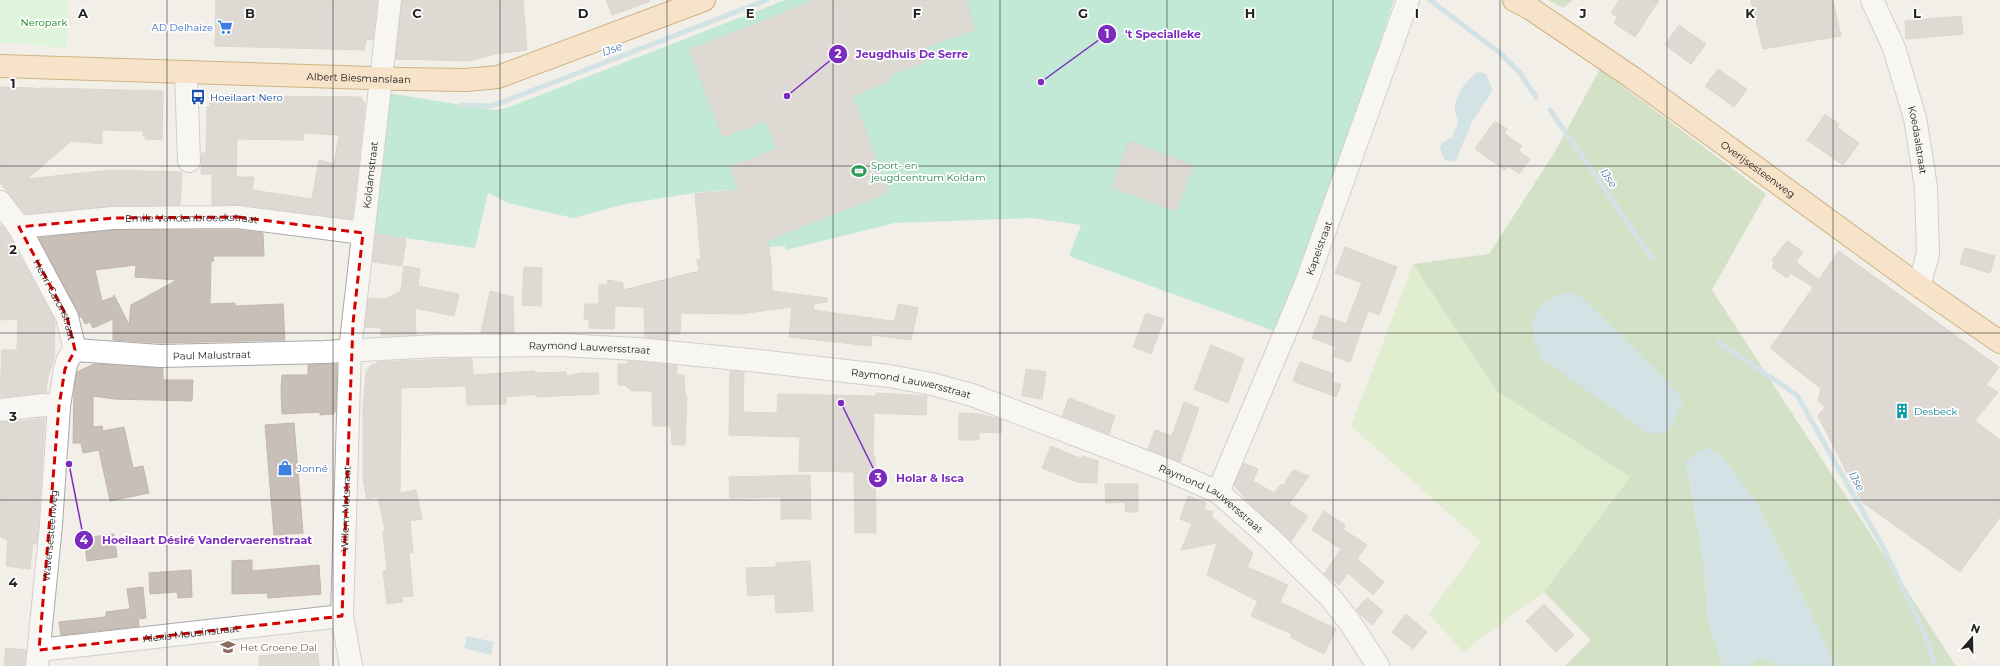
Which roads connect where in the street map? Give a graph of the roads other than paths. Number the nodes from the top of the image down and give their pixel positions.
1 (390, 0) edge
2 (704, 0) edge
3 (1408, 0) edge
4 (1514, 0) edge
5 (1872, 0) edge
6 (0, 66) edge
7 (186, 73) junction
8 (381, 78) junction
9 (189, 162) dead end
10 (7, 215) edge
11 (363, 234) junction
12 (1919, 286) junction
13 (2000, 342) edge
14 (75, 350) junction
15 (350, 350) junction
16 (59, 406) junction
17 (0, 410) edge
18 (1218, 492) junction
19 (342, 616) junction
20 (38, 658) edge
21 (351, 666) edge
22 (1378, 666) edge

1 - 8 street, Koldamstraat
2 - 8 main road, Albert Biesmanslaan
3 - 18 street, Kapelstraat
4 - 12 main road, Overijsesteenweg
5 - 12 street, Koedaalstraat
6 - 7 main road, Albert Biesmanslaan
7 - 8 main road, Albert Biesmanslaan
7 - 9 street
8 - 11 street, Koldamstraat
10 - 11 street, Emile Vandenbroeckstraat
10 - 14 street, Henri Caronstraat
11 - 15 street, Koldamstraat
12 - 13 main road, Overijsesteenweg
14 - 15 street, Paul Malustraat
14 - 16 street, Henri Caronstraat
15 - 18 street, Raymond Lauwersstraat
15 - 19 street, Willem Matstraat
16 - 17 street
16 - 20 street, Waversesteenweg
18 - 22 street, Raymond Lauwersstraat
19 - 20 street, Alexis Mousinstraat
19 - 21 street, Willem Matstraat

